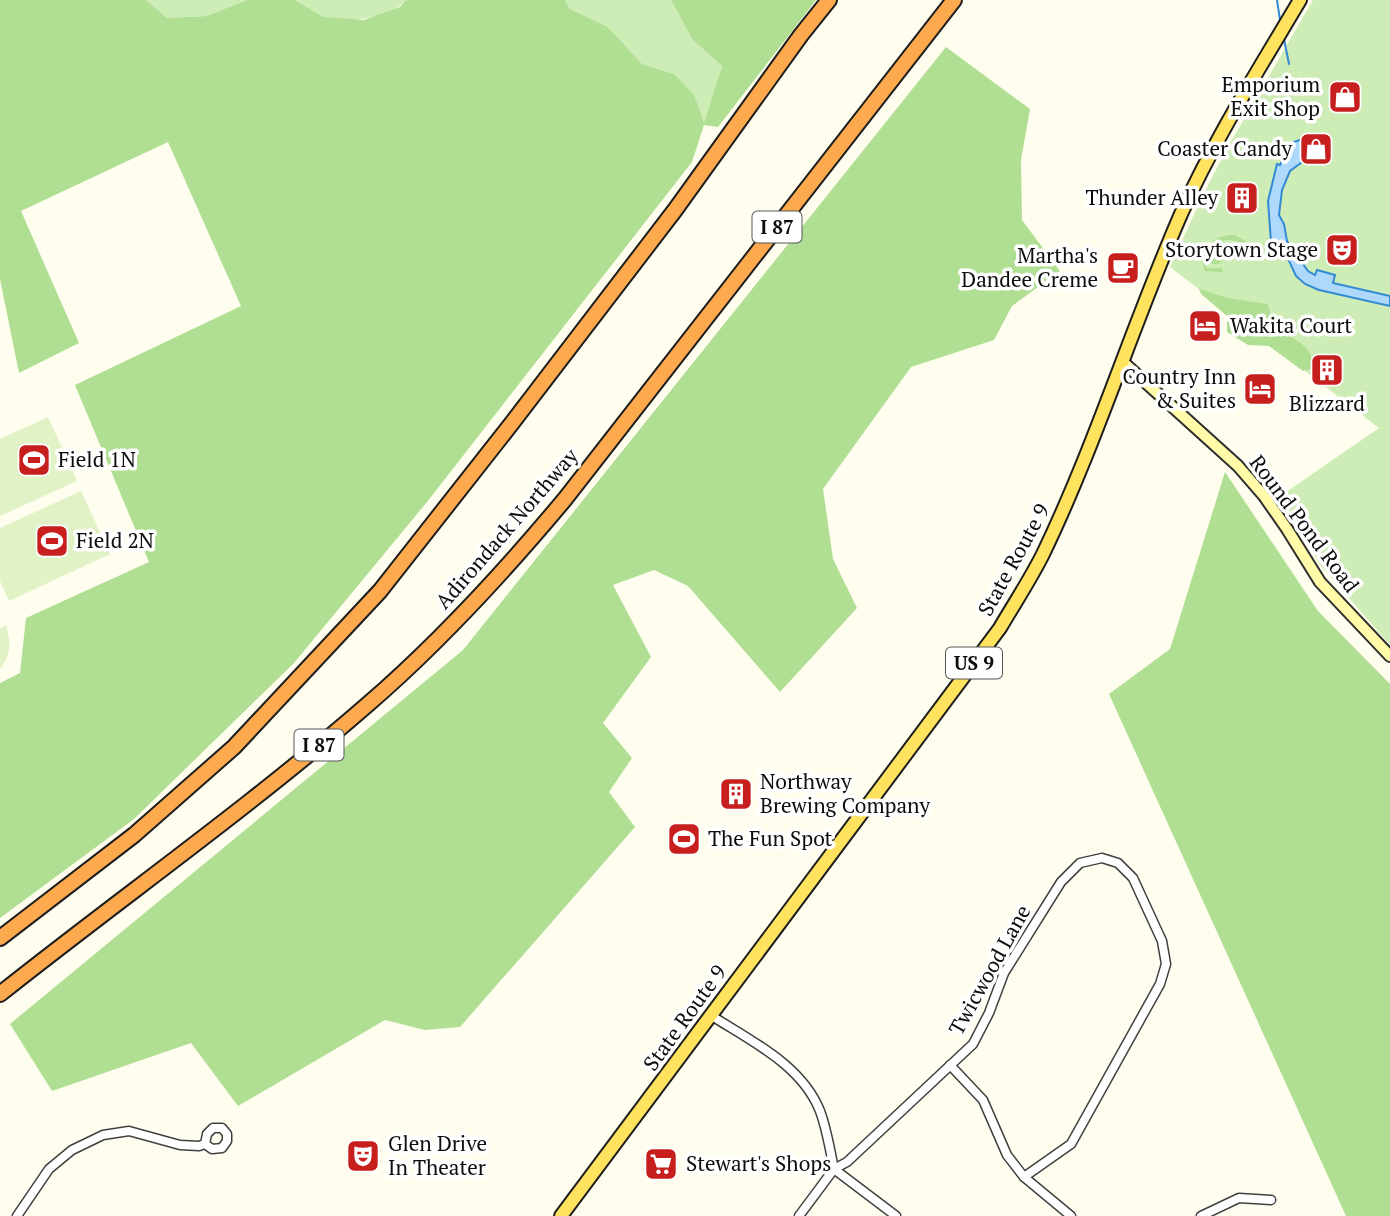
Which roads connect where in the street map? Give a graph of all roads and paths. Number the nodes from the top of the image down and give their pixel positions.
1 (829, 0) edge
2 (954, 0) edge
3 (1300, 0) edge
4 (1123, 362) junction
5 (1390, 656) edge
6 (0, 938) edge
7 (0, 994) edge
8 (712, 1016) junction
9 (950, 1065) junction
10 (205, 1144) dead end
11 (834, 1169) junction
12 (1024, 1177) junction
13 (1271, 1200) dead end
14 (17, 1216) edge
15 (561, 1216) edge
16 (799, 1216) edge
17 (896, 1216) edge
18 (1071, 1216) edge
19 (1201, 1216) edge

1 - 6 highway
2 - 7 highway, Adirondack Northway / I 87
3 - 4 main road, State Route 9 / US 9
4 - 5 street, Round Pond Road
4 - 8 main road, State Route 9 / US 9
8 - 11 street
8 - 15 main road, State Route 9 / US 9
9 - 11 street, Twicwood Lane
9 - 12 street
9 - 12 street, Twicwood Lane
10 - 14 street
11 - 16 street, Twicwood Lane
11 - 17 street
12 - 18 street
13 - 19 street

